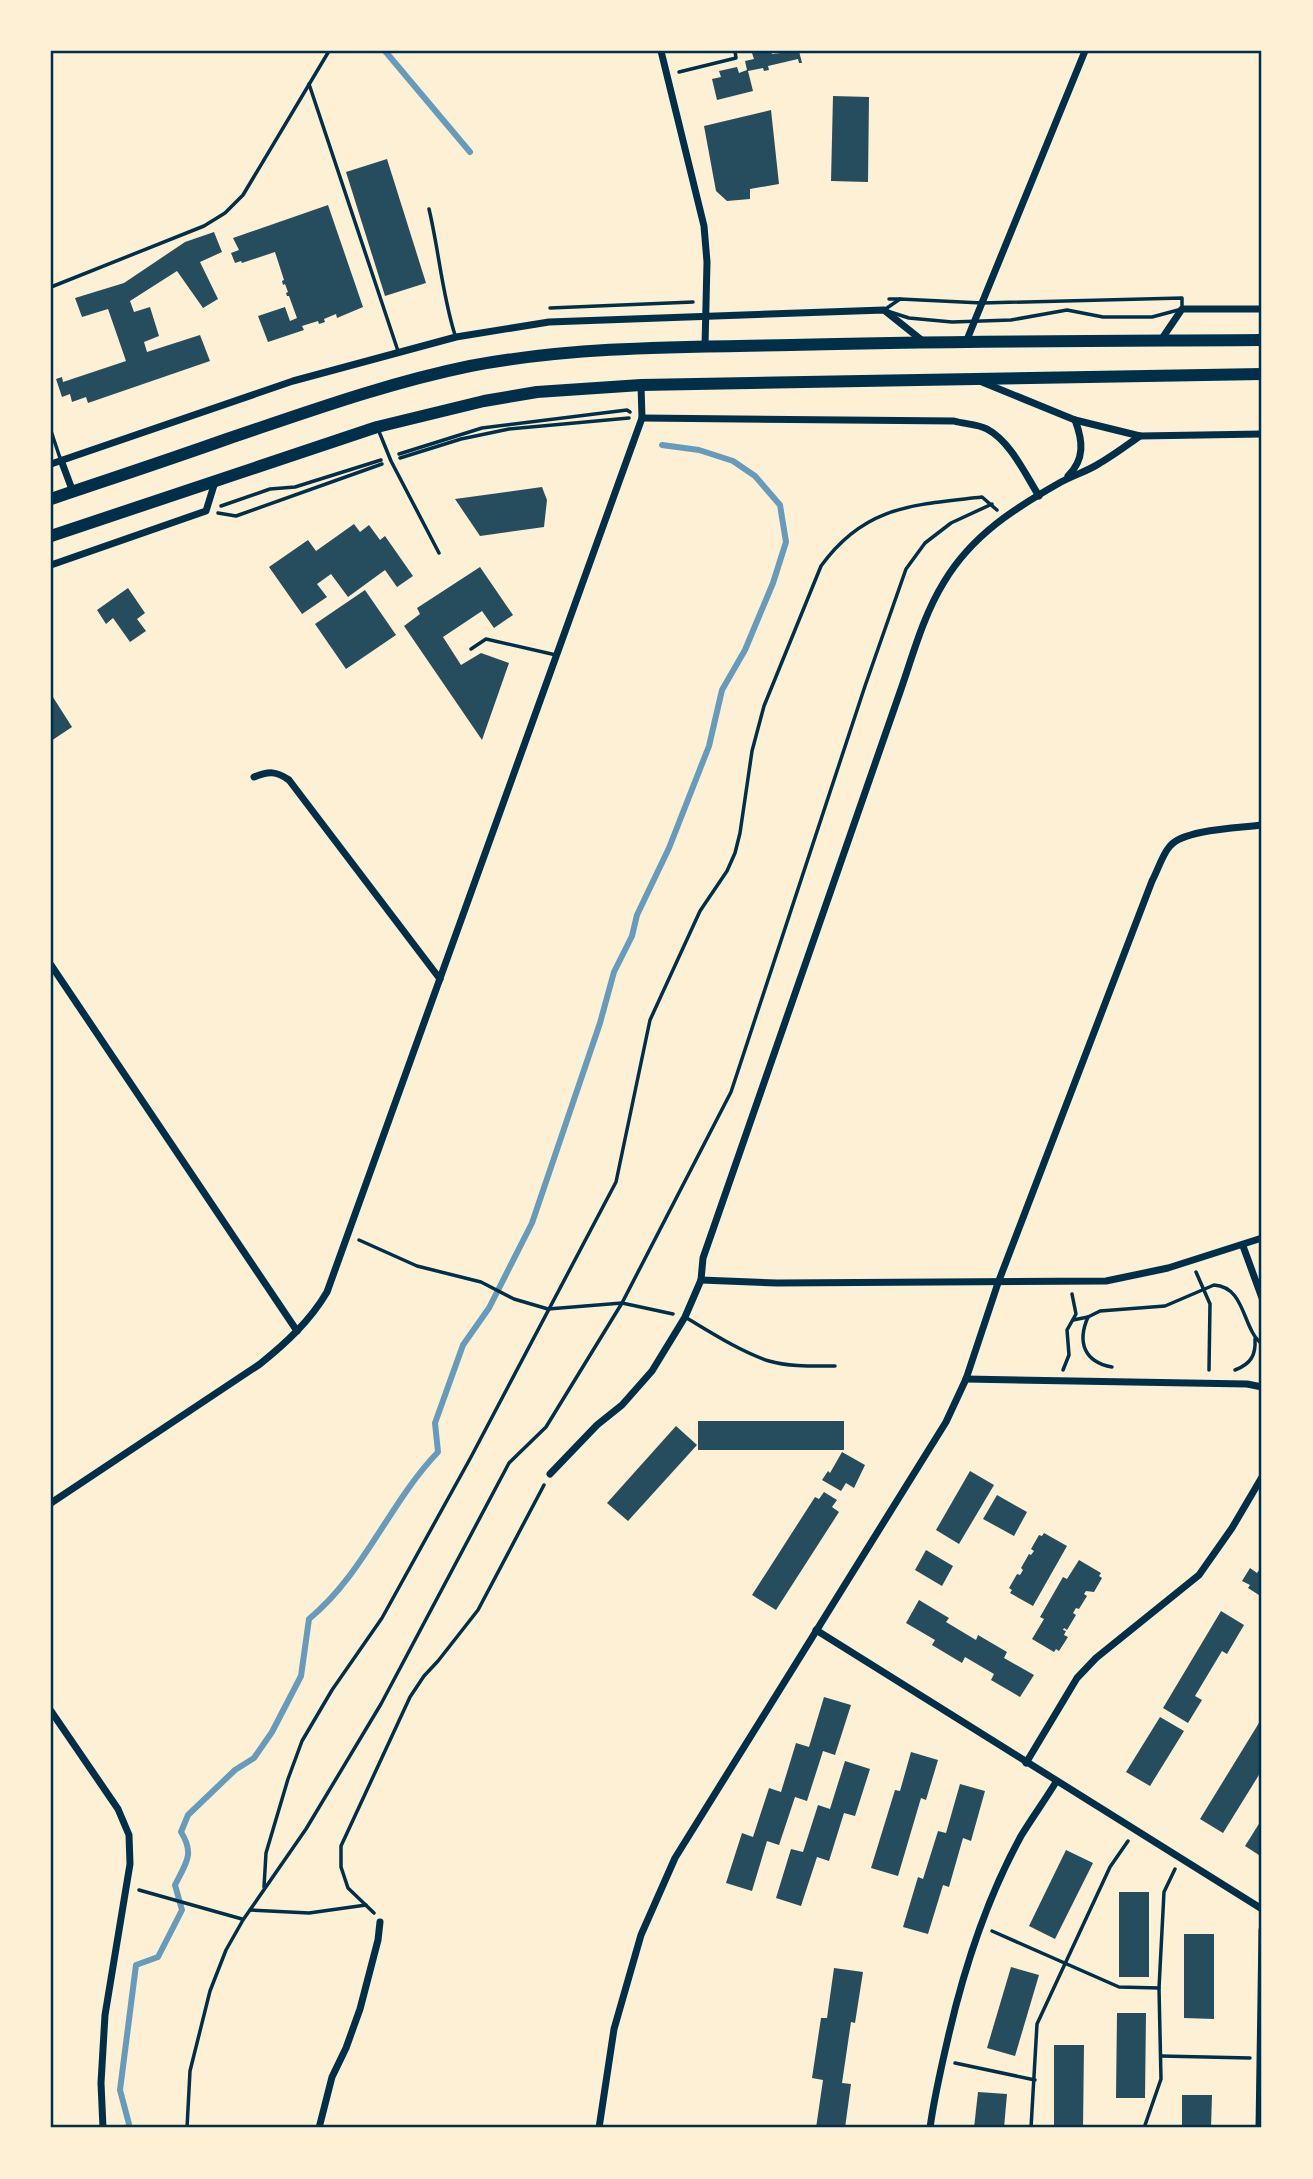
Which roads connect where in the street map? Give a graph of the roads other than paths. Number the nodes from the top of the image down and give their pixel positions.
1 (329, 51) edge
2 (661, 51) edge
3 (1086, 51) edge
4 (309, 83) junction
5 (429, 209) dead end
6 (51, 286) edge
7 (1262, 309) edge
8 (706, 316) junction
9 (456, 337) junction
10 (1262, 340) edge
11 (1160, 341) junction
12 (924, 342) junction
13 (966, 342) junction
14 (705, 346) junction
15 (398, 351) junction
16 (1262, 374) edge
17 (973, 378) junction
18 (641, 385) junction
19 (642, 418) junction
20 (1075, 420) junction
21 (377, 428) junction
22 (51, 431) edge
23 (1262, 434) edge
24 (1140, 436) junction
25 (61, 460) junction
26 (51, 464) edge
27 (216, 480) junction
28 (1062, 481) junction
29 (73, 492) junction
30 (1039, 496) junction
31 (51, 499) edge
32 (51, 536) edge
33 (439, 553) dead end
34 (51, 565) edge
35 (471, 649) dead end
36 (556, 655) junction
37 (254, 777) dead end
38 (1262, 825) edge
39 (51, 965) edge
40 (440, 979) junction
41 (1262, 1238) edge
42 (1243, 1246) junction
43 (701, 1280) junction
44 (998, 1283) junction
45 (1262, 1298) edge
46 (685, 1317) junction
47 (297, 1331) junction
48 (835, 1366) dead end
49 (967, 1379) junction
50 (1262, 1387) edge
51 (550, 1474) road end
52 (1262, 1477) edge
53 (51, 1503) edge
54 (816, 1630) junction
55 (51, 1711) edge
56 (1026, 1763) junction
57 (1056, 1782) junction
58 (1262, 1909) edge
59 (380, 1923) road end
60 (1262, 1930) edge
61 (103, 2128) edge
62 (319, 2128) edge
63 (599, 2128) edge
64 (930, 2128) edge
65 (1259, 2128) edge

1 - 4 lane
2 - 8 street
3 - 13 street
4 - 6 lane
4 - 15 lane
5 - 9 lane
7 - 11 street
8 - 9 street
8 - 12 street
8 - 14 street
9 - 15 street
10 - 11 main road
11 - 13 main road
12 - 13 main road
12 - 14 main road
14 - 29 main road
15 - 25 street
16 - 17 main road
17 - 18 main road
17 - 20 street
18 - 19 street
18 - 21 main road
19 - 30 street
19 - 36 street
20 - 24 street
20 - 28 street
21 - 27 main road
21 - 33 lane
22 - 25 lane
23 - 24 street
24 - 28 street
25 - 26 street
25 - 29 street
27 - 32 main road
27 - 34 street
28 - 30 street
29 - 31 main road
30 - 43 street
35 - 36 lane
36 - 40 street
37 - 40 street
38 - 44 street
39 - 47 street
40 - 47 street
41 - 42 street
42 - 44 street
42 - 45 street
43 - 44 street
43 - 46 street
44 - 49 street
46 - 48 lane
46 - 51 street
47 - 53 street
49 - 50 street
49 - 54 street
52 - 56 street
54 - 56 street
54 - 63 street
55 - 61 street
56 - 57 street
57 - 58 street
57 - 64 street
59 - 62 street
60 - 65 street

